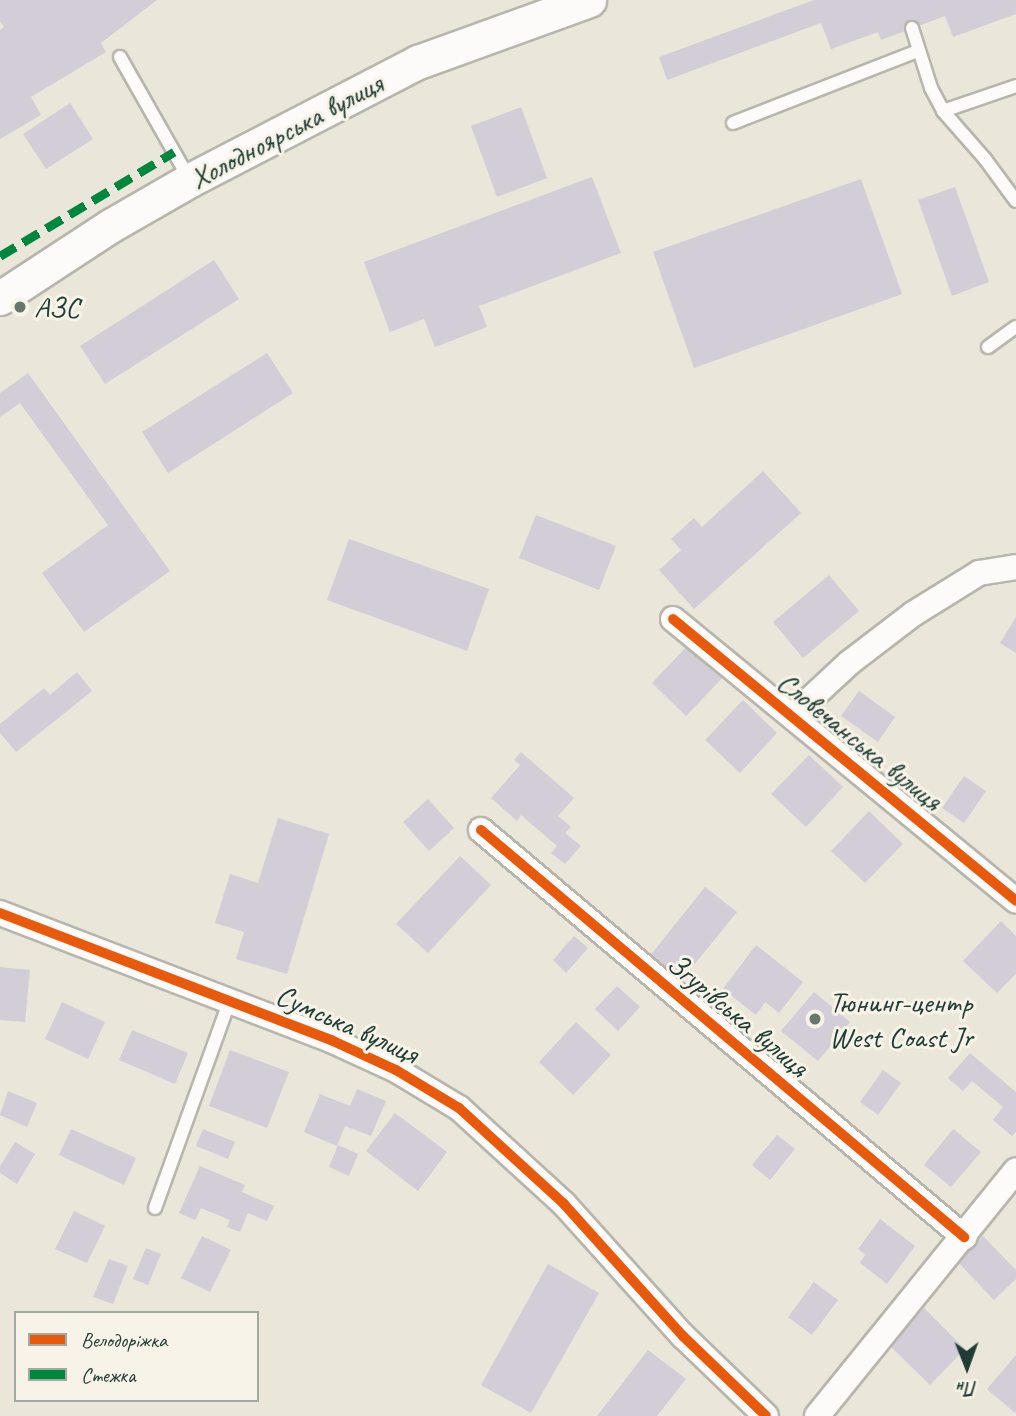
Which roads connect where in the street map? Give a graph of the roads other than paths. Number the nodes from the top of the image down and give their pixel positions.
1 (589, 0) edge
2 (912, 28) dead end
3 (918, 51) junction
4 (120, 57) dead end
5 (1016, 86) edge
6 (943, 111) junction
7 (733, 124) dead end
8 (190, 180) junction
9 (1016, 201) edge
10 (0, 298) edge
11 (1016, 327) edge
12 (988, 346) dead end
13 (1016, 567) edge
14 (673, 620) dead end
15 (792, 716) junction
16 (481, 830) dead end
17 (1016, 901) edge
18 (0, 913) edge
19 (230, 1000) junction
20 (1016, 1170) edge
21 (155, 1208) dead end
22 (964, 1237) junction
23 (766, 1416) edge
24 (817, 1416) edge

1 - 8 main road, Холодноярська вулиця
2 - 3 lane
3 - 6 lane
3 - 7 lane
4 - 8 lane
5 - 6 lane
6 - 9 lane
8 - 10 main road, Холодноярська вулиця
11 - 12 lane
13 - 15 street
14 - 15 street, Словечанська вулиця
15 - 17 street, Словечанська вулиця
16 - 22 street, Згурівська вулиця
18 - 19 street, Сумська вулиця
19 - 21 lane
19 - 23 street, Сумська вулиця
20 - 22 street
22 - 24 street

